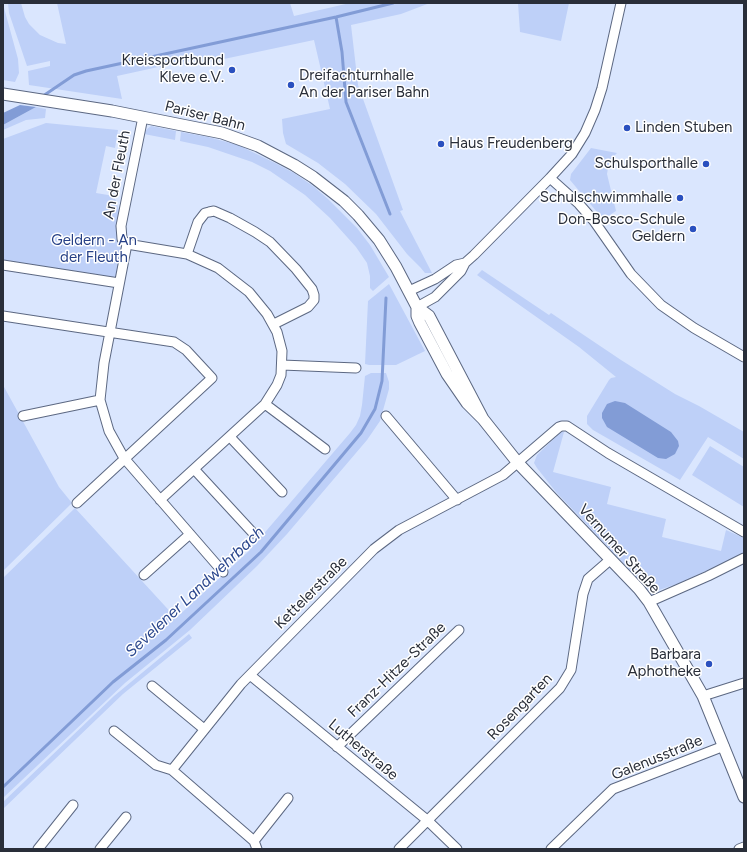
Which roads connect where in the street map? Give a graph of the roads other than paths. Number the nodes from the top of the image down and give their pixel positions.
1 (621, 3) edge
2 (3, 94) edge
3 (143, 117) junction
4 (550, 178) junction
5 (127, 244) junction
6 (187, 254) junction
7 (465, 263) junction
8 (3, 266) edge
9 (119, 283) junction
10 (409, 291) junction
11 (417, 307) junction
12 (3, 316) edge
13 (274, 324) junction
14 (110, 331) junction
15 (744, 357) edge
16 (282, 365) junction
17 (356, 368) dead end
18 (100, 400) junction
19 (265, 404) junction
20 (23, 416) dead end
21 (386, 416) dead end
22 (230, 437) junction
23 (325, 449) dead end
24 (124, 458) junction
25 (518, 463) junction
26 (194, 469) junction
27 (282, 492) dead end
28 (160, 500) junction
29 (457, 500) junction
30 (77, 503) dead end
31 (253, 532) dead end
32 (744, 532) edge
33 (190, 534) junction
34 (744, 558) edge
35 (611, 560) junction
36 (224, 572) dead end
37 (144, 575) dead end
38 (649, 602) junction
39 (459, 630) dead end
40 (250, 675) junction
41 (744, 683) edge
42 (152, 686) dead end
43 (703, 696) junction
44 (204, 729) junction
45 (114, 731) dead end
46 (724, 746) junction
47 (337, 748) junction
48 (172, 770) junction
49 (744, 797) edge
50 (288, 798) dead end
51 (73, 805) dead end
52 (126, 817) dead end
53 (427, 820) junction
54 (255, 845) edge
55 (744, 847) edge
56 (38, 849) edge
57 (100, 849) edge
58 (399, 849) edge
59 (457, 849) edge
60 (551, 849) edge
61 (739, 849) edge

1 - 4 street
2 - 3 street, Pariser Bahn
3 - 5 street, An der Fleuth
3 - 10 street, Pariser Bahn
4 - 7 street
4 - 15 street
5 - 6 street
5 - 9 street
6 - 13 street
6 - 13 street
7 - 10 street
7 - 11 street
8 - 9 street
9 - 14 street
10 - 11 street, Vernumer Straße
11 - 25 street, Vernumer Straße
12 - 14 street
13 - 16 street
14 - 18 street
14 - 24 street
16 - 17 street
16 - 19 street
18 - 20 street
18 - 24 street
19 - 22 street
19 - 23 street
21 - 29 street
22 - 26 street
22 - 27 street
24 - 28 street
24 - 30 street
25 - 29 street, Kettelerstraße
25 - 32 street
25 - 35 street, Vernumer Straße
26 - 28 street
26 - 31 street
28 - 33 street
29 - 40 street, Kettelerstraße
33 - 36 street
33 - 37 street
34 - 38 street
35 - 38 street, Vernumer Straße
35 - 53 street, Rosengarten
38 - 43 street, Vernumer Straße
39 - 47 street, Franz-Hitze-Straße
40 - 44 street, Kettelerstraße
40 - 47 street, Lutherstraße
41 - 43 street
42 - 44 street
43 - 46 street, Vernumer Straße
44 - 48 street, Kettelerstraße
45 - 48 street
46 - 49 street, Vernumer Straße
46 - 60 street, Galenusstraße
47 - 53 street, Lutherstraße
48 - 54 street
50 - 54 street
51 - 56 street
52 - 57 street
53 - 58 street, Rosengarten
53 - 59 street, Lutherstraße
55 - 61 street

